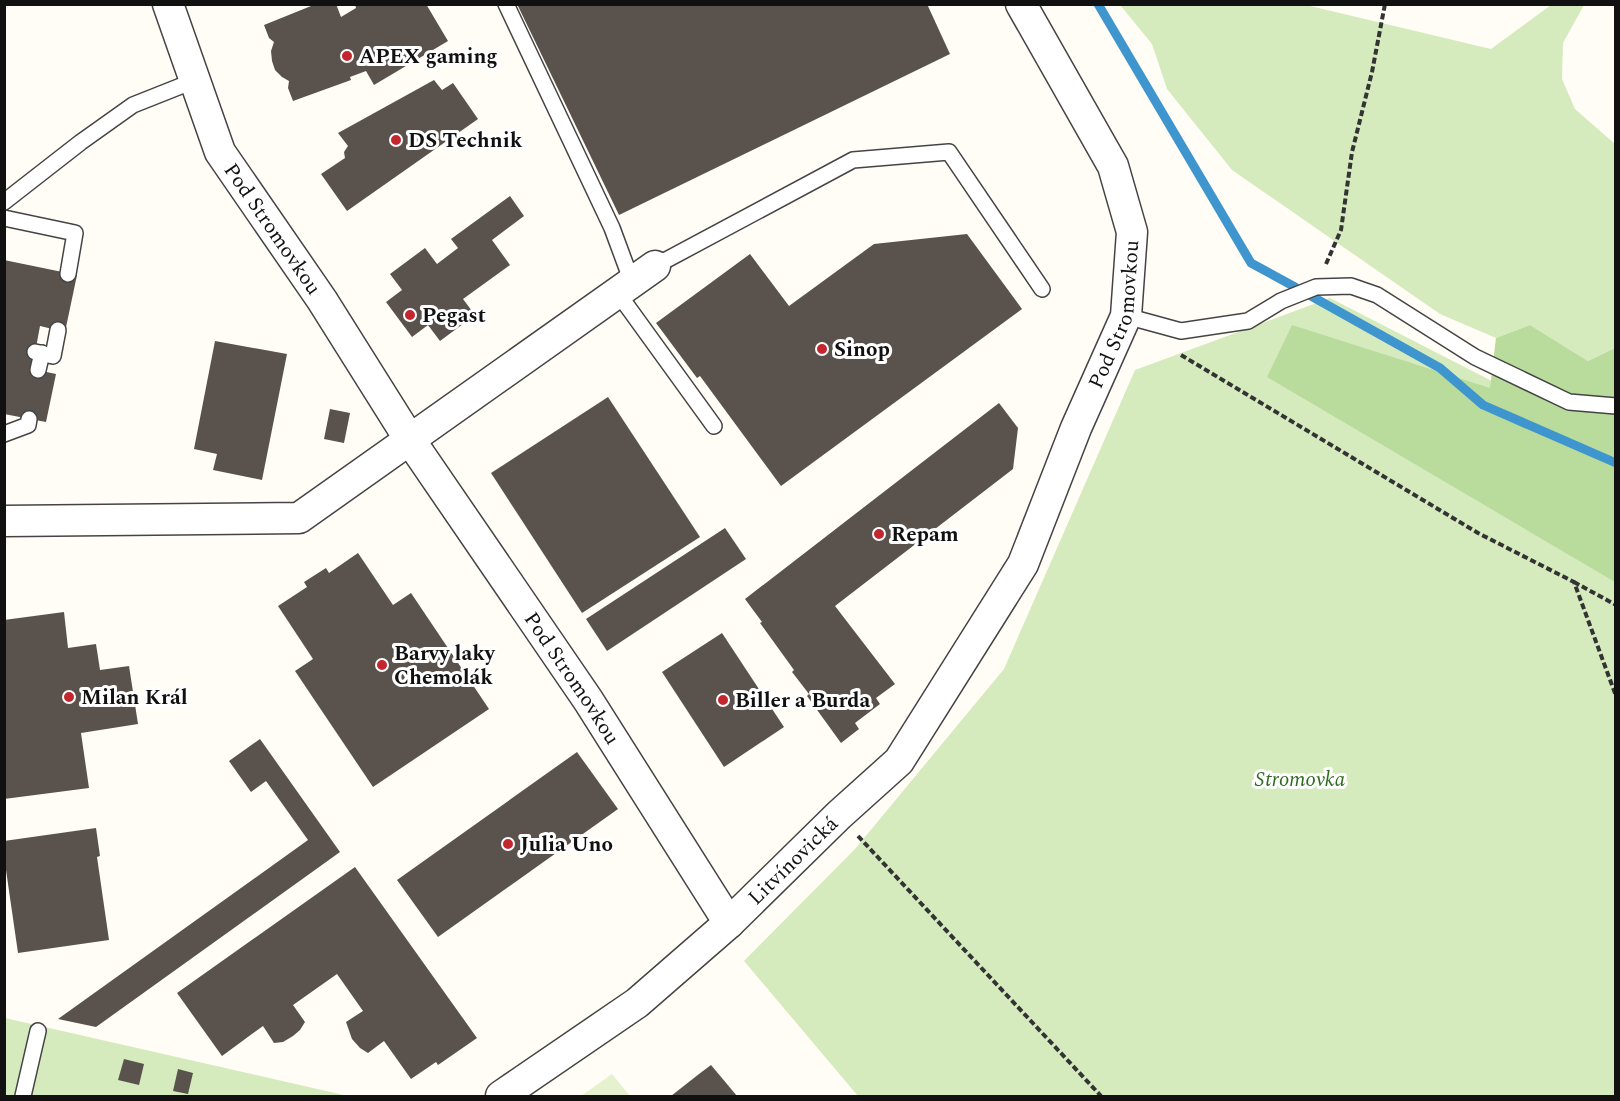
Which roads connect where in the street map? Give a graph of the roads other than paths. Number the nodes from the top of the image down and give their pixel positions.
1 (168, 4) edge
2 (506, 4) edge
3 (1021, 4) edge
4 (196, 80) junction
5 (4, 202) edge
6 (4, 218) edge
7 (69, 274) dead end
8 (635, 280) junction
9 (1042, 290) dead end
10 (1126, 316) junction
11 (58, 330) dead end
12 (38, 370) dead end
13 (1616, 406) edge
14 (29, 419) dead end
15 (714, 426) dead end
16 (4, 434) edge
17 (410, 440) junction
18 (4, 521) edge
19 (1023, 564) joint
20 (729, 923) junction
21 (38, 1031) dead end
22 (23, 1096) edge
23 (501, 1096) edge

1 - 4 street, Pod Stromovkou
2 - 8 lane
3 - 10 street, Pod Stromovkou
4 - 5 lane
4 - 17 street, Pod Stromovkou
6 - 7 lane
8 - 9 lane
8 - 15 lane
8 - 17 street
10 - 13 lane
10 - 19 street, Pod Stromovkou
11 - 12 lane
14 - 16 lane
17 - 18 street
17 - 20 street, Pod Stromovkou
19 - 20 street, Litvínovická
20 - 23 street, Litvínovická
21 - 22 lane

